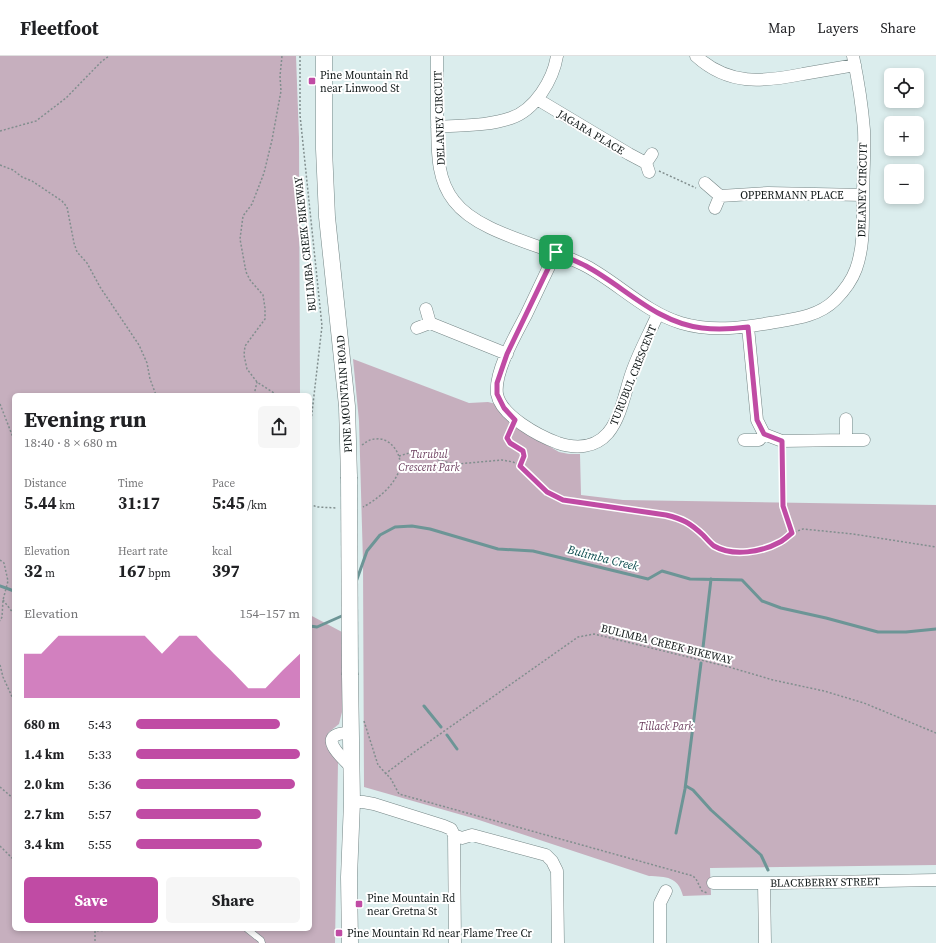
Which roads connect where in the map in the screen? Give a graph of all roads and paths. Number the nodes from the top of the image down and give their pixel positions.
1 (109, 56) edge
2 (282, 56) edge
3 (300, 56) edge
4 (324, 56) edge
5 (437, 56) edge
6 (557, 56) edge
7 (696, 56) edge
8 (854, 60) edge
9 (537, 99) junction
10 (437, 127) junction
11 (0, 131) edge
12 (649, 163) joint
13 (0, 166) edge
14 (703, 187) joint
15 (863, 195) junction
16 (720, 196) junction
17 (715, 208) dead end
18 (556, 252) junction
19 (426, 309) dead end
20 (658, 314) junction
21 (430, 323) junction
22 (748, 327) junction
23 (417, 328) dead end
24 (507, 354) junction
25 (257, 382) junction
26 (155, 393) edge
27 (254, 393) edge
28 (274, 393) edge
29 (0, 404) edge
30 (312, 413) edge
31 (846, 419) dead end
32 (515, 420) junction
33 (764, 434) junction
34 (12, 435) edge
35 (744, 440) dead end
36 (846, 440) junction
37 (864, 440) dead end
38 (782, 441) junction
39 (359, 448) dead end
40 (399, 456) junction
41 (520, 466) junction
42 (312, 505) edge
43 (339, 508) dead end
44 (362, 508) dead end
45 (792, 533) junction
46 (936, 547) edge
47 (0, 560) edge
48 (3, 600) junction
49 (12, 611) edge
50 (0, 621) edge
51 (0, 665) edge
52 (12, 697) edge
53 (363, 719) dead end
54 (936, 733) edge
55 (385, 774) junction
56 (0, 786) edge
57 (12, 797) edge
58 (352, 802) junction
59 (454, 835) junction
60 (0, 846) edge
61 (12, 858) edge
62 (936, 880) edge
63 (764, 883) junction
64 (712, 888) joint
65 (666, 892) dead end
66 (94, 931) edge
67 (250, 931) edge
68 (95, 943) edge
69 (262, 943) edge
70 (350, 943) edge
71 (455, 943) edge
72 (558, 943) edge
73 (660, 943) edge
74 (766, 943) edge

1 - 11 path
2 - 25 path
3 - 30 path, BULIMBA CREEK BIKEWAY
4 - 58 main road, PINE MOUNTAIN ROAD, bridge
5 - 10 street, DELANEY CIRCUIT
6 - 9 street
7 - 8 street
8 - 15 street, DELANEY CIRCUIT
9 - 10 street
9 - 12 street, JAGARA PLACE
10 - 18 street, DELANEY CIRCUIT
12 - 14 path
13 - 26 path
14 - 16 street
15 - 16 street, OPPERMANN PLACE
15 - 22 street, DELANEY CIRCUIT
16 - 17 street
18 - 20 street, DELANEY CIRCUIT
18 - 24 street, TURUBUL CRESCENT
19 - 21 street
20 - 22 street, DELANEY CIRCUIT
20 - 32 street, TURUBUL CRESCENT
21 - 23 street
21 - 24 street
22 - 33 street
24 - 32 street, TURUBUL CRESCENT
25 - 27 path
25 - 28 path
29 - 34 path
31 - 36 street
32 - 41 path
33 - 35 street
33 - 38 street
36 - 37 street
36 - 38 street
38 - 45 path
39 - 40 path
40 - 41 path
40 - 44 path
41 - 45 path
42 - 43 path
45 - 46 path
47 - 48 path
48 - 49 path
48 - 50 path
51 - 52 path
53 - 55 path
54 - 55 path, BULIMBA CREEK BIKEWAY
55 - 64 path
56 - 57 path
58 - 59 street
58 - 70 main road, PINE MOUNTAIN ROAD
59 - 71 street
59 - 72 street
60 - 61 path
62 - 63 street, BLACKBERRY STREET
63 - 64 street, BLACKBERRY STREET
63 - 74 street
65 - 73 street
66 - 68 path
67 - 69 lane

